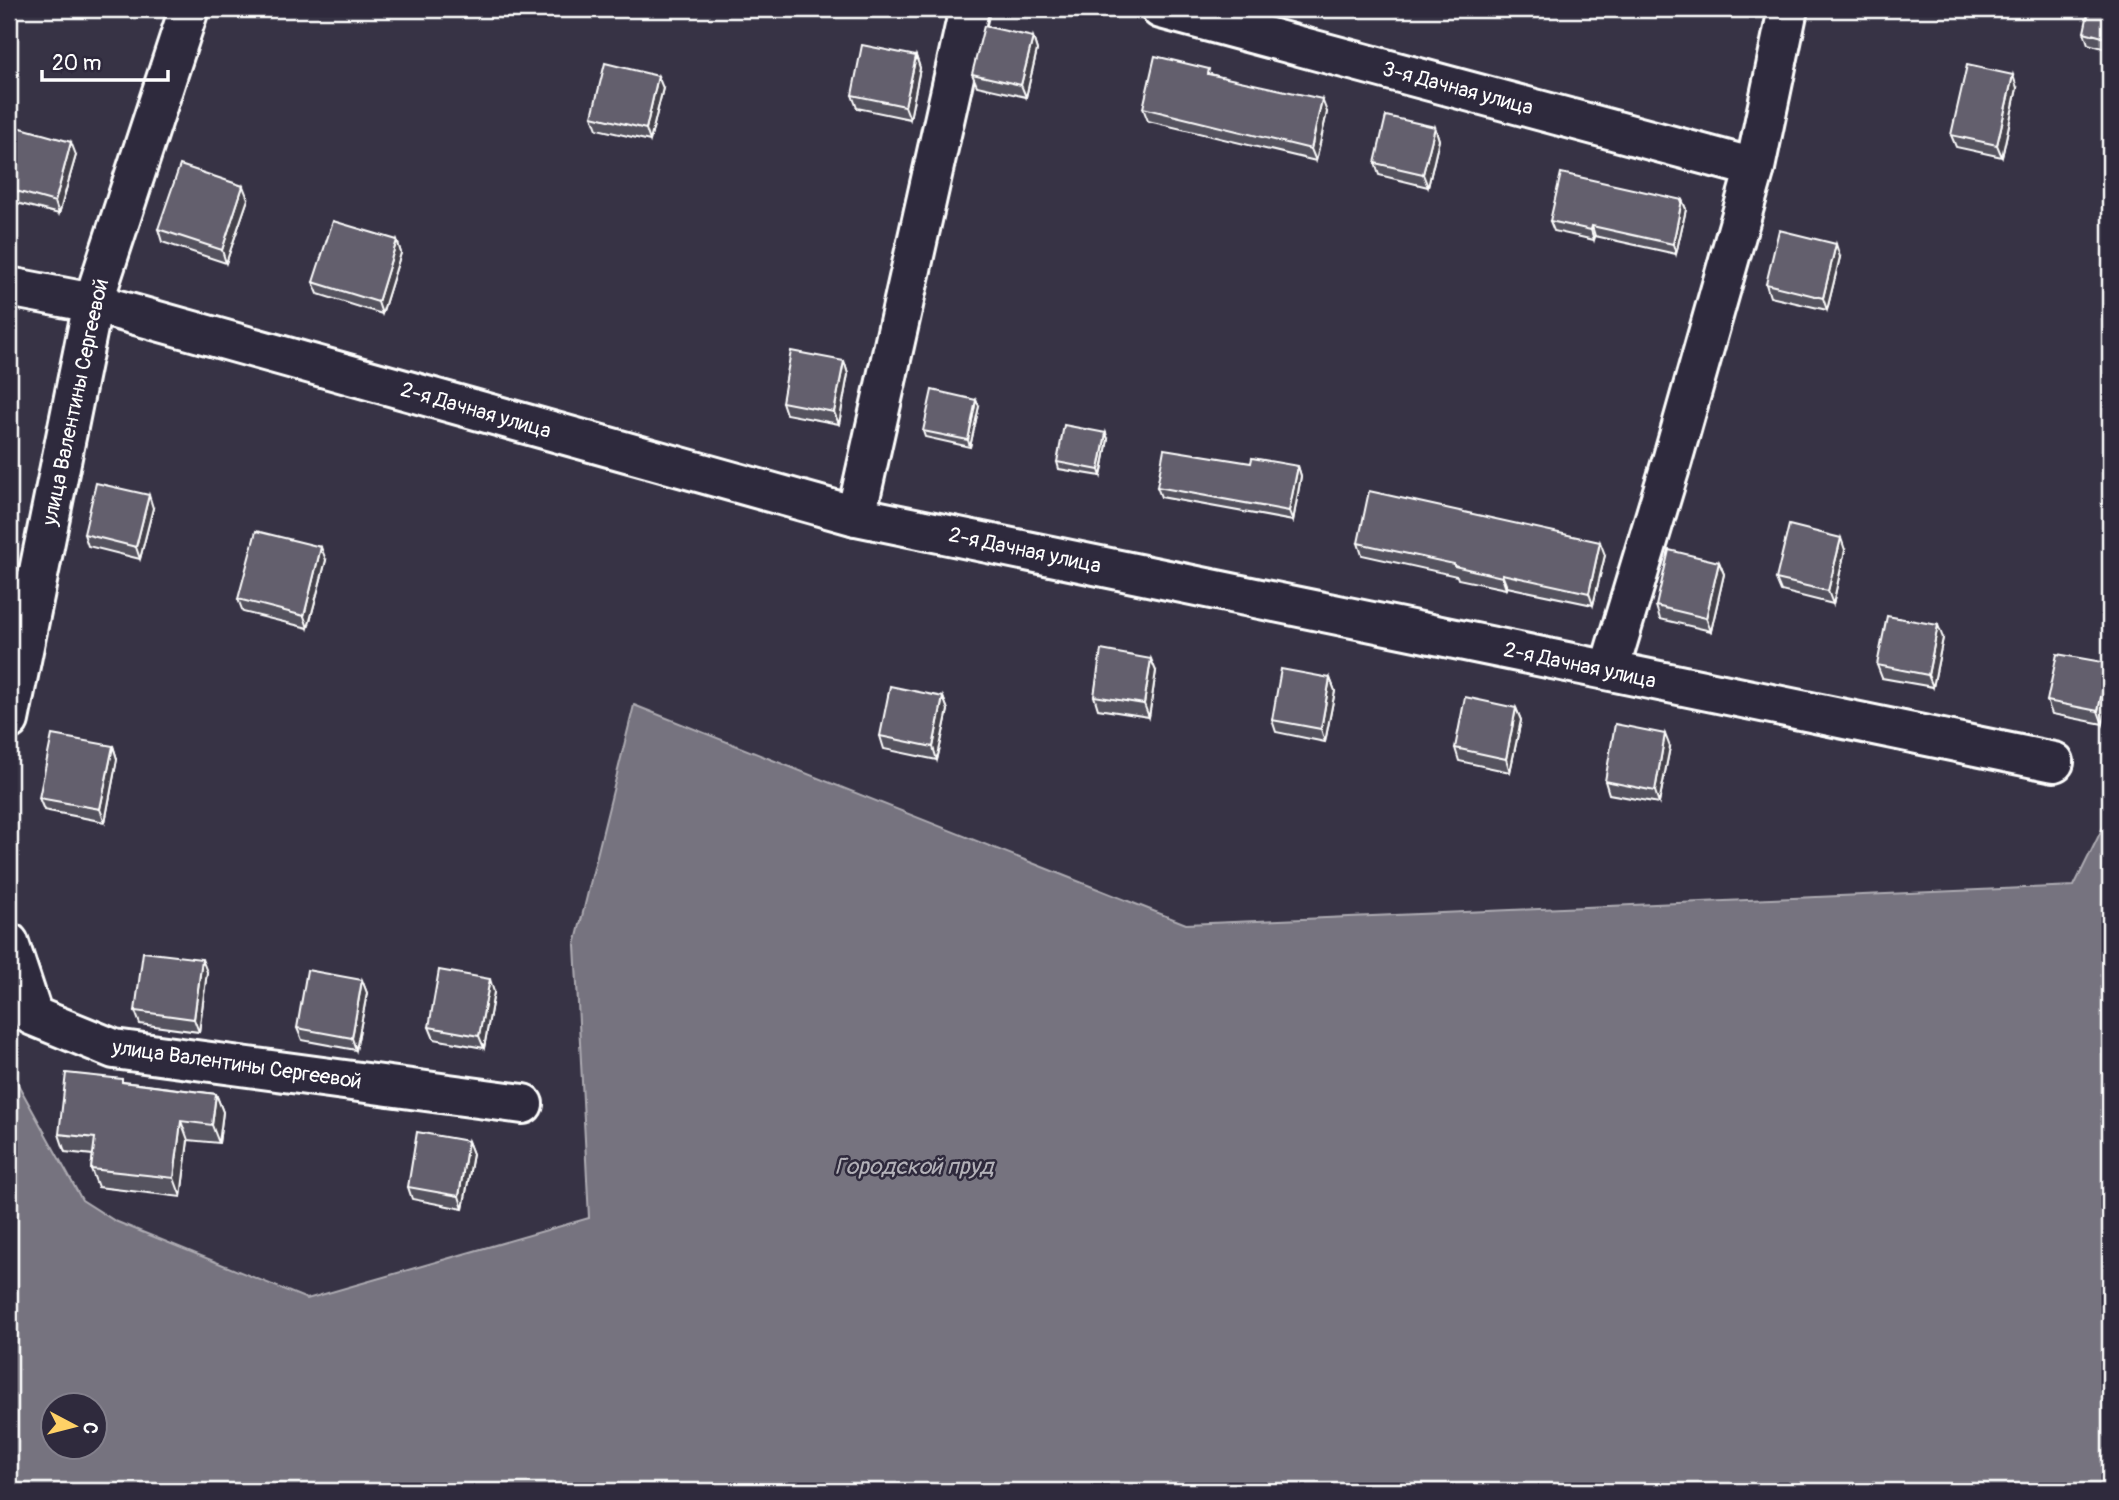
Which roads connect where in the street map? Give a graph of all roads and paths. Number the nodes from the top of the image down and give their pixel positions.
1 (189, 9) edge
2 (970, 9) edge
3 (1161, 9) edge
4 (1788, 9) edge
5 (1755, 168) junction
6 (9, 287) edge
7 (93, 303) junction
8 (856, 516) junction
9 (1609, 670) junction
10 (9, 720) edge
11 (2054, 762) dead end
12 (9, 943) edge
13 (523, 1104) dead end

1 - 7 street, улица Валентины Сергеевой
2 - 8 street
3 - 5 street, 3-я Дачная улица
4 - 5 street
5 - 9 street
6 - 7 street, 2-я Дачная улица
7 - 8 street, 2-я Дачная улица
7 - 10 street, улица Валентины Сергеевой
8 - 9 street, 2-я Дачная улица
9 - 11 street, 2-я Дачная улица
12 - 13 street, улица Валентины Сергеевой

